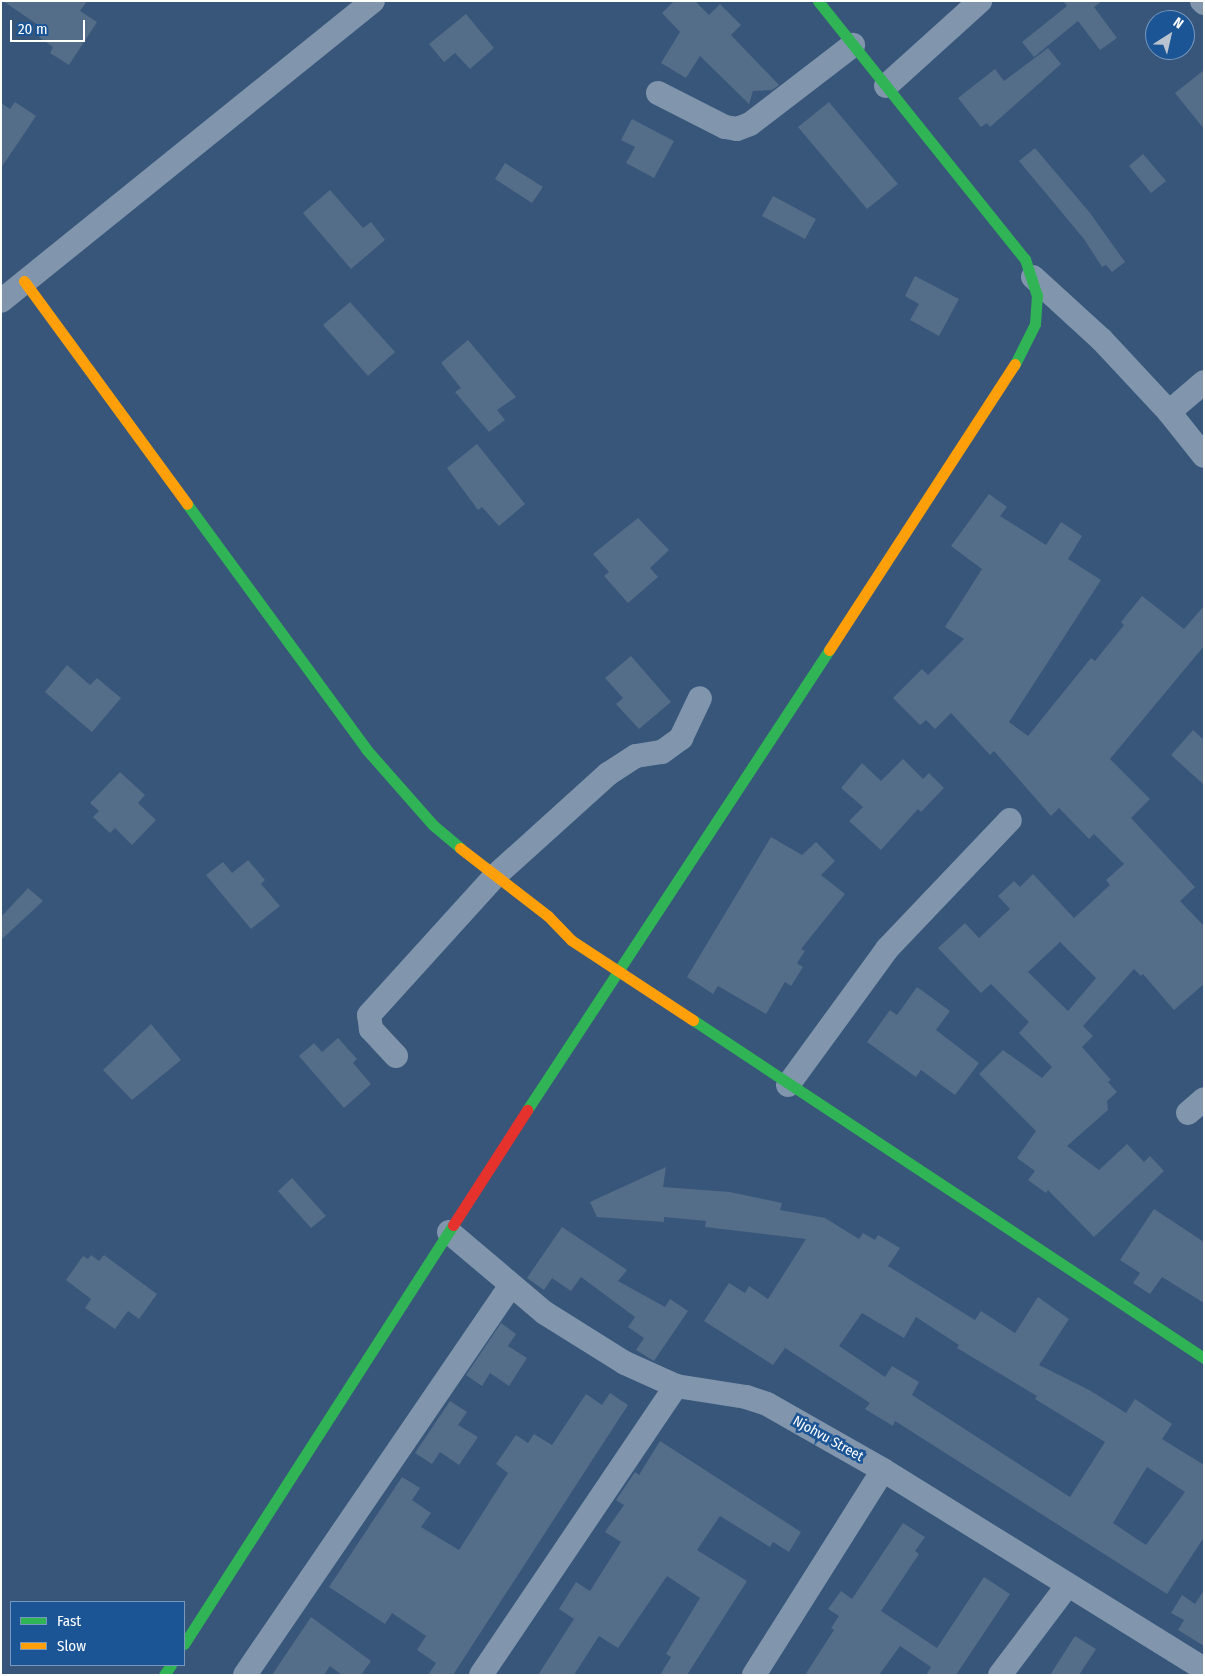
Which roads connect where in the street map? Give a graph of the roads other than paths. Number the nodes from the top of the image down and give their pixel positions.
1 (373, 1) edge
2 (818, 1) edge
3 (980, 1) edge
4 (853, 45) junction
5 (886, 86) junction
6 (658, 93) dead end
7 (1034, 277) junction
8 (24, 281) junction
9 (1, 301) edge
10 (1204, 382) edge
11 (1169, 412) junction
12 (1204, 456) edge
13 (700, 698) dead end
14 (1010, 820) dead end
15 (494, 877) junction
16 (618, 969) junction
17 (396, 1056) dead end
18 (788, 1085) junction
19 (449, 1232) junction
20 (510, 1286) junction
21 (1204, 1358) edge
22 (676, 1386) junction
23 (883, 1470) junction
24 (1067, 1586) junction
25 (185, 1642) edge
26 (1204, 1669) edge
27 (245, 1675) edge
28 (481, 1675) edge
29 (754, 1675) edge
30 (1000, 1675) edge

1 - 8 street
2 - 4 street
3 - 5 street
4 - 5 street
4 - 6 street
5 - 7 street
7 - 11 street
7 - 16 street
8 - 9 street
8 - 15 street
10 - 11 street
11 - 12 street
13 - 15 street
14 - 18 street
15 - 16 street
15 - 17 street
16 - 18 street
16 - 19 street
18 - 21 street
19 - 20 street, Njohvu Street
19 - 25 street
20 - 22 street, Njohvu Street
20 - 27 street
22 - 23 street, Njohvu Street
22 - 28 street
23 - 24 street, Njohvu Street
23 - 29 street
24 - 26 street, Njohvu Street
24 - 30 street

